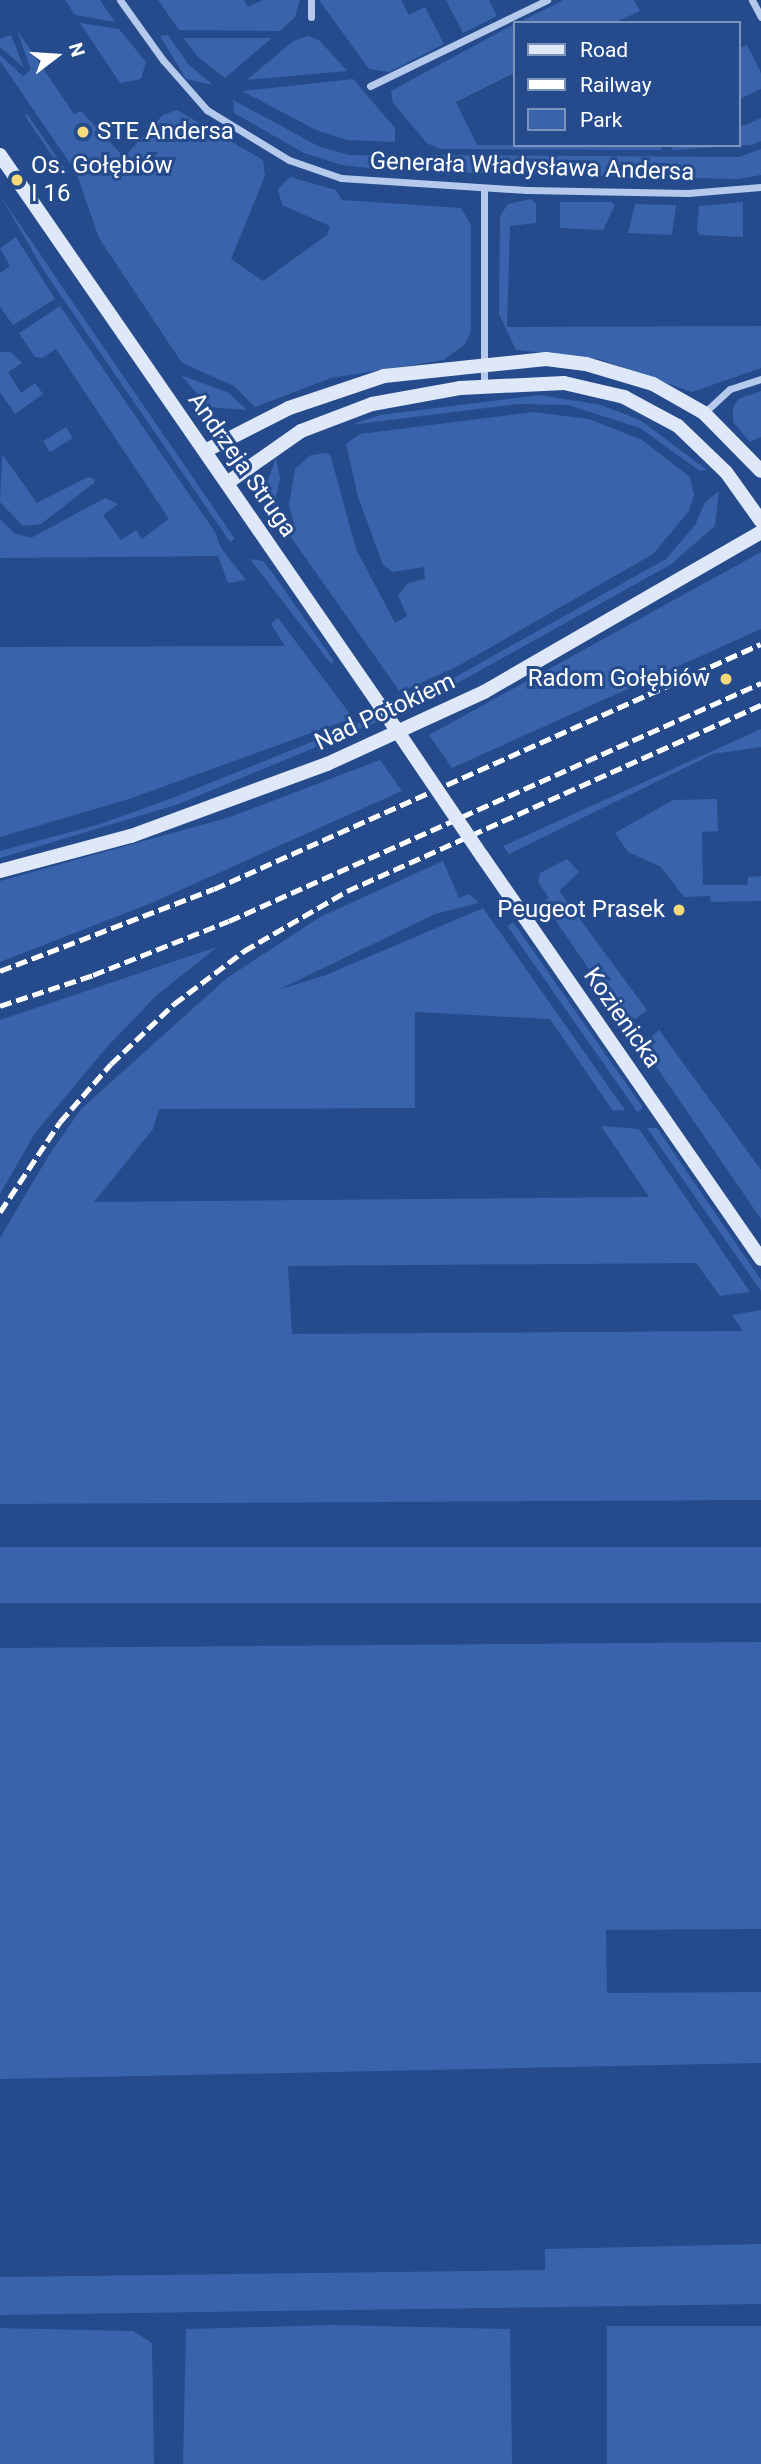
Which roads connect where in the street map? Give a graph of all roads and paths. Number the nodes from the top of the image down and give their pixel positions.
1 (120, 0) edge
2 (311, 0) edge
3 (547, 0) edge
4 (752, 0) edge
5 (761, 17) edge
6 (311, 18) dead end
7 (370, 86) dead end
8 (0, 155) edge
9 (761, 187) edge
10 (484, 189) junction
11 (484, 362) junction
12 (761, 379) edge
13 (484, 386) junction
14 (704, 413) junction
15 (205, 452) junction
16 (761, 471) edge
17 (226, 482) junction
18 (761, 521) edge
19 (761, 532) edge
20 (446, 802) joint
21 (0, 871) edge
22 (761, 1259) edge

1 - 10 street, Generała Władysława Andersa
2 - 6 street
3 - 7 street
4 - 5 street
8 - 15 main road, Andrzeja Struga
9 - 10 street, Generała Władysława Andersa
10 - 11 street
11 - 13 street
11 - 14 main road
11 - 15 main road
12 - 14 street
13 - 17 main road
13 - 18 main road
14 - 16 main road
15 - 17 main road, Andrzeja Struga
17 - 20 main road, Andrzeja Struga, bridge
19 - 21 main road, Nad Potokiem
20 - 22 main road, Kozienicka, bridge

